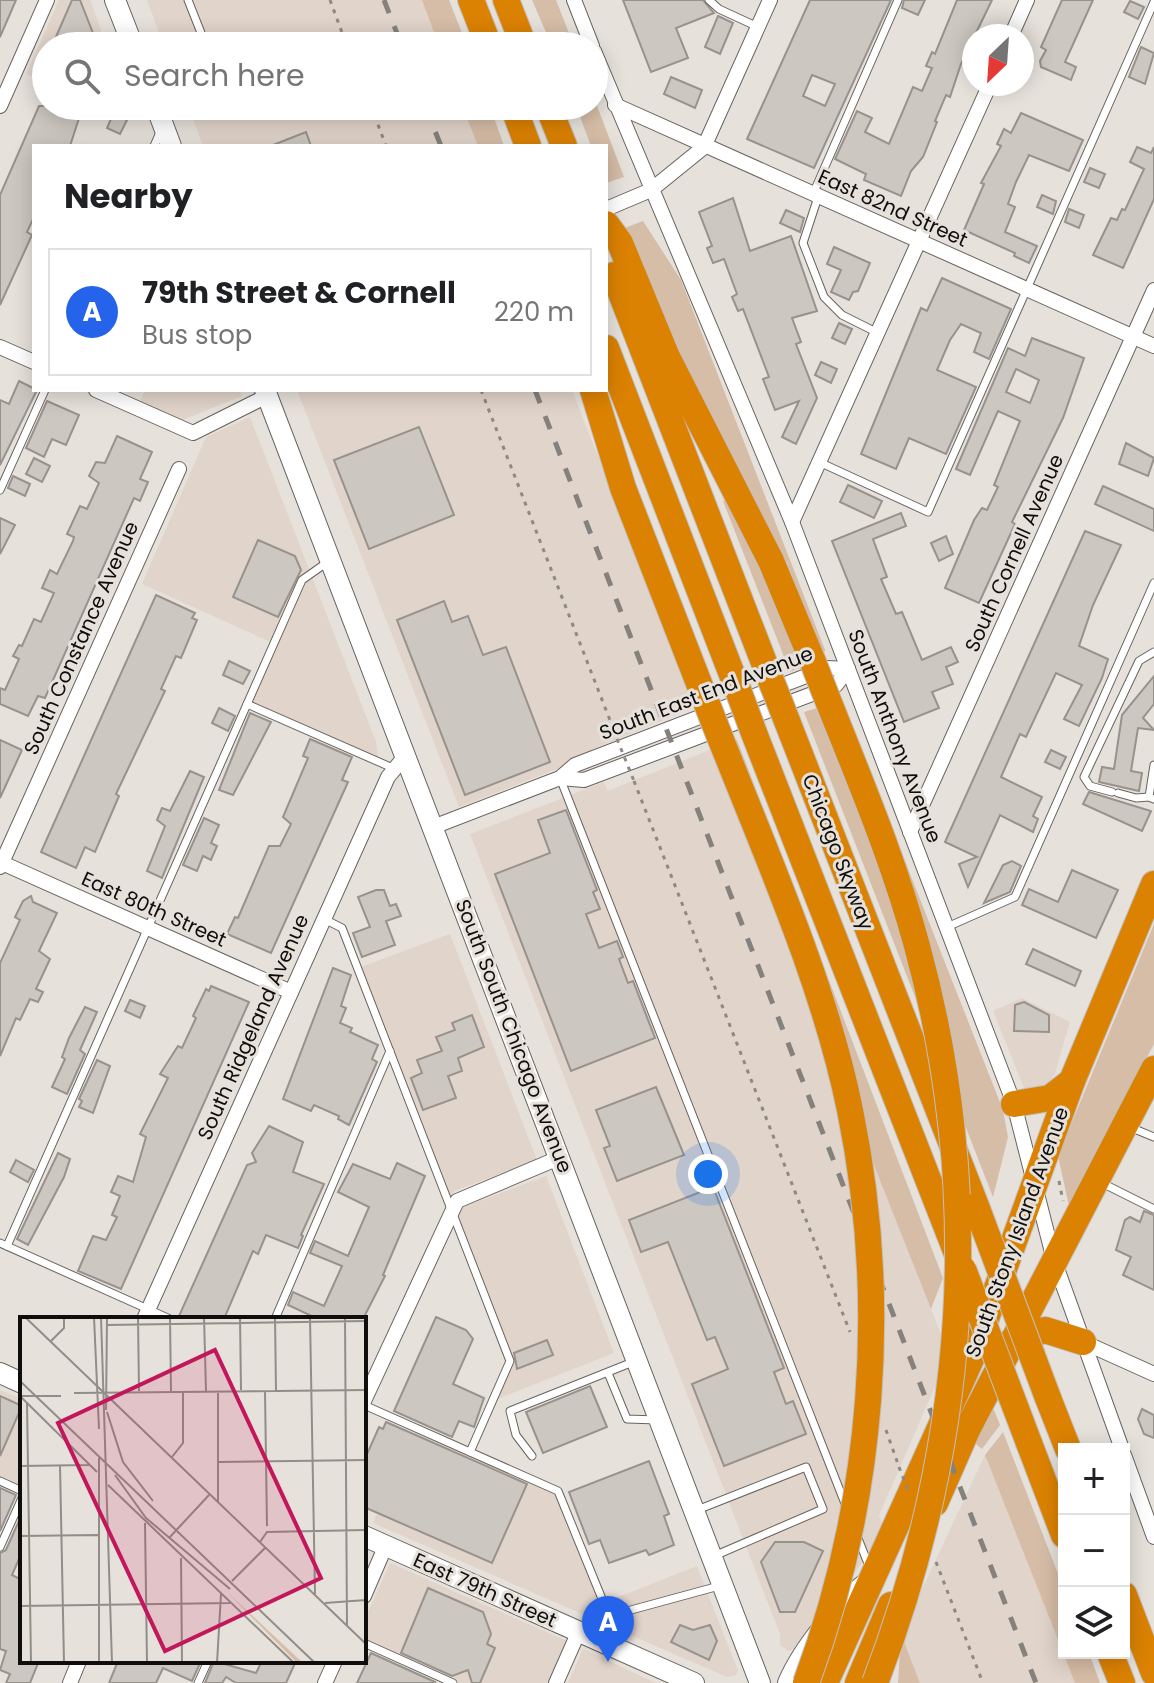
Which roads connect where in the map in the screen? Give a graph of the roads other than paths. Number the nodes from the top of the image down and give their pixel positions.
1 (47, 0) edge
2 (115, 0) edge
3 (188, 0) edge
4 (471, 0) edge
5 (506, 0) edge
6 (574, 0) edge
7 (709, 0) edge
8 (770, 0) edge
9 (898, 0) edge
10 (1027, 0) edge
11 (1154, 2) edge
12 (1016, 24) edge
13 (758, 27) junction
14 (33, 32) edge
15 (128, 32) edge
16 (201, 32) edge
17 (484, 32) edge
18 (519, 32) edge
19 (587, 32) edge
20 (32, 34) edge
21 (608, 87) edge
22 (985, 96) edge
23 (615, 105) junction
24 (0, 106) edge
25 (159, 120) edge
26 (162, 120) edge
27 (518, 120) edge
28 (554, 120) edge
29 (154, 144) edge
30 (170, 144) edge
31 (527, 144) edge
32 (563, 144) edge
33 (704, 147) junction
34 (651, 190) junction
35 (816, 196) junction
36 (608, 208) edge
37 (611, 241) edge
38 (920, 242) junction
39 (1027, 290) junction
40 (1154, 290) edge
41 (878, 333) junction
42 (1133, 337) junction
43 (1154, 346) edge
44 (0, 347) edge
45 (608, 353) edge
46 (32, 361) edge
47 (44, 392) edge
48 (100, 392) edge
49 (594, 392) edge
50 (266, 393) edge
51 (819, 462) junction
52 (179, 469) dead end
53 (0, 490) edge
54 (792, 522) junction
55 (330, 560) junction
56 (1154, 583) edge
57 (1154, 652) edge
58 (848, 669) junction
59 (247, 704) junction
60 (400, 762) junction
61 (1154, 765) edge
62 (560, 778) junction
63 (1152, 798) edge
64 (433, 827) junction
65 (910, 832) junction
66 (1, 864) edge
67 (1154, 884) edge
68 (324, 919) junction
69 (946, 927) junction
70 (148, 928) junction
71 (291, 992) junction
72 (390, 1051) junction
73 (1154, 1069) edge
74 (1072, 1081) junction
75 (1014, 1104) junction
76 (1126, 1125) junction
77 (1154, 1137) edge
78 (561, 1157) junction
79 (1097, 1180) junction
80 (1033, 1187) junction
81 (451, 1209) junction
82 (1154, 1209) edge
83 (3, 1245) edge
84 (1054, 1260) junction
85 (146, 1314) edge
86 (276, 1317) edge
87 (1013, 1340) junction
88 (1083, 1342) junction
89 (639, 1359) junction
90 (0, 1373) edge
91 (608, 1373) junction
92 (1154, 1374) edge
93 (20, 1382) edge
94 (366, 1399) edge
95 (366, 1404) edge
96 (662, 1420) junction
97 (1066, 1443) edge
98 (1120, 1443) edge
99 (470, 1452) junction
100 (532, 1456) dead end
101 (1130, 1471) edge
102 (0, 1481) edge
103 (20, 1490) edge
104 (20, 1502) edge
105 (697, 1510) junction
106 (1058, 1519) edge
107 (366, 1537) edge
108 (1154, 1537) edge
109 (386, 1545) junction
110 (0, 1547) edge
111 (714, 1556) junction
112 (873, 1578) junction
113 (724, 1584) junction
114 (366, 1591) edge
115 (1130, 1611) edge
116 (609, 1616) junction
117 (884, 1621) junction
118 (579, 1631) junction
119 (599, 1640) junction
120 (366, 1644) edge
121 (1112, 1659) edge
122 (78, 1663) edge
123 (207, 1663) edge
124 (334, 1663) edge
125 (1154, 1673) edge
126 (444, 1681) edge
127 (70, 1683) edge
128 (198, 1683) edge
129 (325, 1683) edge
130 (453, 1683) edge
131 (556, 1683) edge
132 (694, 1683) edge
133 (760, 1683) edge
134 (788, 1683) edge
135 (806, 1683) edge
136 (825, 1683) edge
137 (858, 1683) edge
138 (877, 1683) edge
139 (1122, 1683) edge

1 - 14 street
2 - 15 main road
3 - 16 lane
4 - 17 highway
5 - 18 highway
6 - 19 street, South Anthony Avenue
7 - 13 lane
8 - 13 street
9 - 35 lane
10 - 12 street
11 - 39 lane
13 - 33 street
20 - 24 street
21 - 23 street, South Anthony Avenue
22 - 38 street
23 - 33 street, East 82nd Street
23 - 34 street, South Anthony Avenue
25 - 29 lane
26 - 30 main road
27 - 31 highway
28 - 32 highway
33 - 34 street
33 - 35 street, East 82nd Street
34 - 36 street
34 - 54 street, South Anthony Avenue
35 - 38 street, East 82nd Street
35 - 41 lane
37 - 97 highway, Chicago Skyway, bridge
37 - 138 highway, bridge
38 - 39 street, East 82nd Street
38 - 41 street
39 - 42 street, East 82nd Street
39 - 51 lane
40 - 42 street, South Cornell Avenue
41 - 51 street
42 - 43 street, East 82nd Street
42 - 65 street, South Cornell Avenue
44 - 46 street
45 - 106 highway, Chicago Skyway, bridge
47 - 53 lane
48 - 50 street
49 - 135 highway, bridge
50 - 55 main road, South South Chicago Avenue
51 - 54 street
52 - 66 street, South Constance Avenue
54 - 58 street, South Anthony Avenue
55 - 59 lane
55 - 60 main road, South South Chicago Avenue
56 - 69 lane
57 - 63 lane
58 - 62 street, South East End Avenue
58 - 65 street, South Anthony Avenue
59 - 60 lane
59 - 70 lane
60 - 64 main road, South South Chicago Avenue
60 - 68 street, South Ridgeland Avenue
61 - 63 lane
62 - 64 street, South East End Avenue
62 - 112 lane
64 - 78 main road, South South Chicago Avenue
65 - 69 street, South Anthony Avenue
66 - 70 street, East 80th Street
67 - 74 highway, South Stony Island Avenue
68 - 71 street, South Ridgeland Avenue
68 - 72 lane
69 - 75 street, South Anthony Avenue
70 - 71 street, East 80th Street
70 - 83 lane
71 - 85 street, South Ridgeland Avenue
72 - 81 lane
72 - 86 lane
73 - 76 highway, South Stony Island Avenue
74 - 75 highway
74 - 80 highway, South Stony Island Avenue
75 - 80 street, South Anthony Avenue
76 - 77 lane
76 - 79 highway, South Stony Island Avenue
78 - 81 street
78 - 89 main road, South South Chicago Avenue
79 - 82 lane
79 - 84 highway, South Stony Island Avenue
80 - 84 street, South Anthony Avenue
80 - 112 highway, South Stony Island Avenue
81 - 94 street
81 - 99 lane
83 - 85 lane
84 - 87 highway, South Stony Island Avenue
84 - 88 street, South Anthony Avenue
87 - 88 highway
87 - 117 highway, South Stony Island Avenue
88 - 92 street
88 - 98 street, South Anthony Avenue
89 - 91 lane
89 - 96 main road, South South Chicago Avenue
90 - 93 main road
91 - 96 lane
91 - 100 lane
95 - 99 lane
96 - 105 main road, South South Chicago Avenue
99 - 116 lane
101 - 108 street
102 - 103 lane
104 - 110 lane
105 - 111 main road, South South Chicago Avenue
105 - 111 lane
107 - 109 main road, East 79th Street
109 - 114 street
109 - 118 main road, East 79th Street
111 - 113 main road, South South Chicago Avenue
112 - 134 main road, South Stony Island Avenue
112 - 136 highway, South Stony Island Avenue
113 - 116 lane
113 - 133 main road, South South Chicago Avenue
115 - 125 highway
116 - 119 lane
117 - 137 highway, South Stony Island Avenue
117 - 138 main road, South Stony Island Avenue
118 - 119 main road, East 79th Street
118 - 131 street
119 - 132 main road, East 79th Street
120 - 126 lane
121 - 139 highway
122 - 127 street
123 - 128 lane
124 - 129 street
126 - 130 lane

